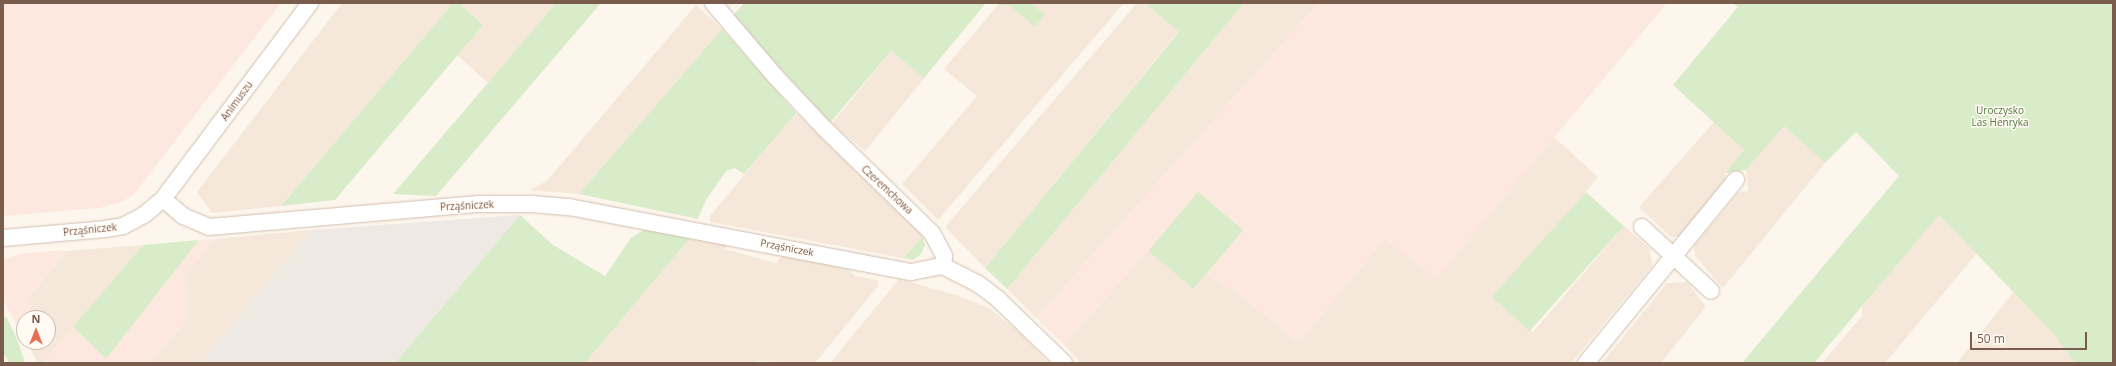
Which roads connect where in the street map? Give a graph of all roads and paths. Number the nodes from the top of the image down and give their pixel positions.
1 (310, 3) edge
2 (713, 3) edge
3 (1736, 180) dead end
4 (163, 199) junction
5 (1642, 227) dead end
6 (3, 238) edge
7 (1674, 255) junction
8 (943, 266) junction
9 (1711, 291) dead end
10 (1064, 363) edge
11 (1586, 363) edge

1 - 4 street, Animuszu
2 - 8 street, Czeremchowa
3 - 7 street
4 - 6 street, Prząśniczek
4 - 8 street, Prząśniczek
5 - 7 street
7 - 9 street
7 - 11 street
8 - 10 street

